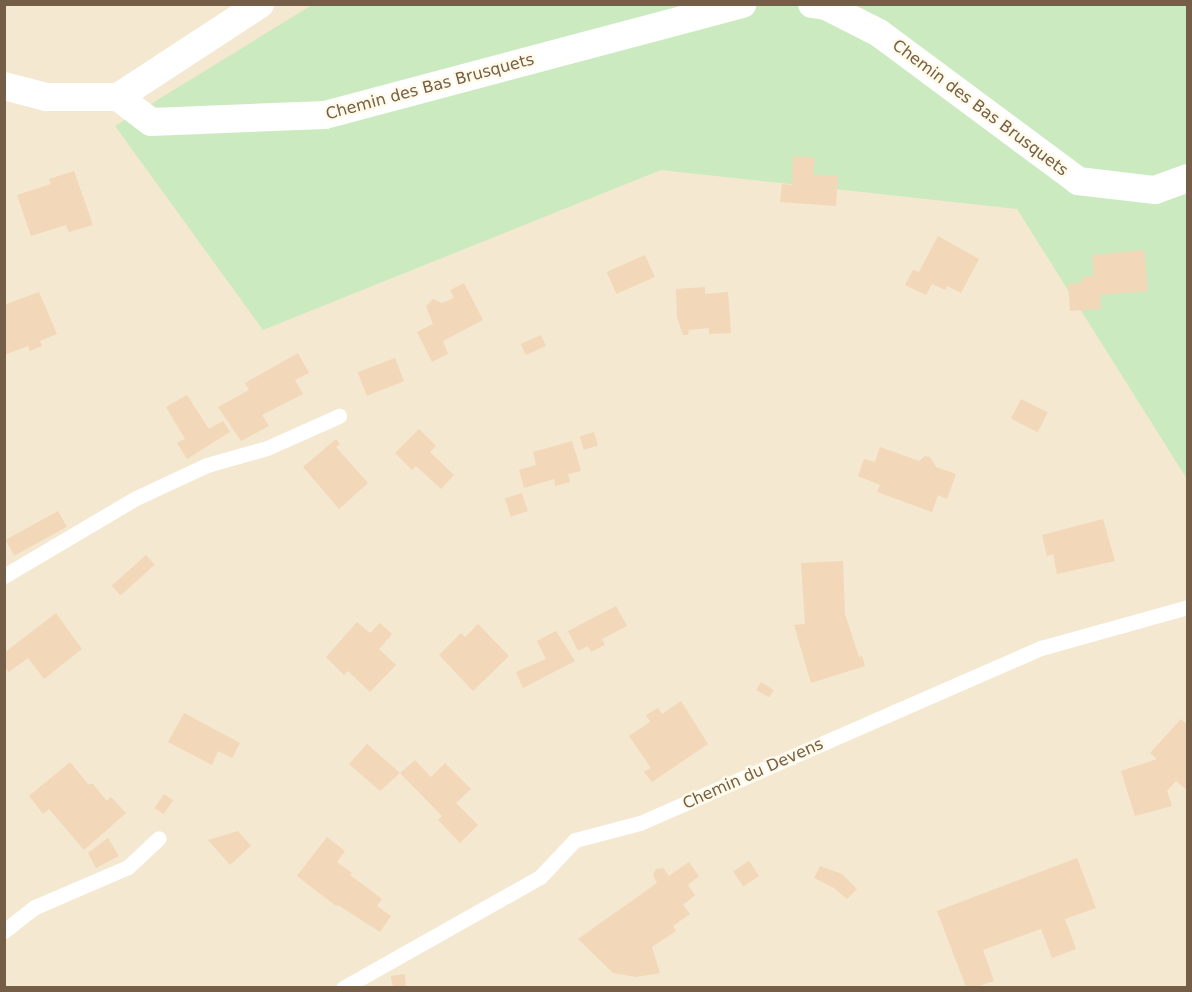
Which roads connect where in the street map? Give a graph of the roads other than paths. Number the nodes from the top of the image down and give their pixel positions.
1 (260, 4) edge
2 (744, 4) edge
3 (812, 4) edge
4 (4, 86) edge
5 (118, 97) junction
6 (1188, 178) edge
7 (339, 416) dead end
8 (4, 576) edge
9 (1188, 607) edge
10 (159, 838) dead end
11 (4, 931) edge
12 (343, 987) edge

1 - 5 street
2 - 5 street, Chemin des Bas Brusquets
3 - 6 street, Chemin des Bas Brusquets
4 - 5 street
7 - 8 lane
9 - 12 lane, Chemin du Devens
10 - 11 lane

